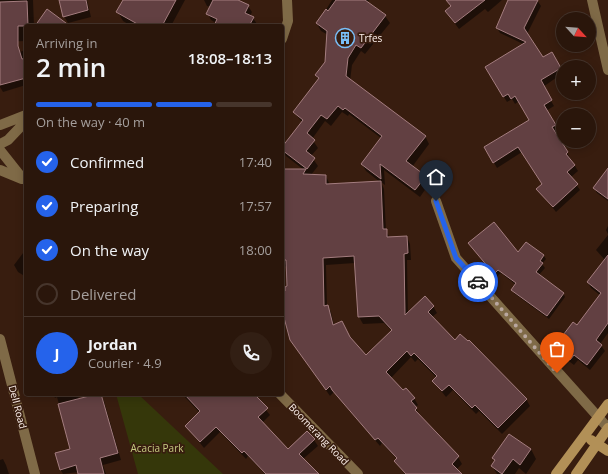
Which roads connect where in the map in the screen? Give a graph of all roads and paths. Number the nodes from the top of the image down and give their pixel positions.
1 (287, 0) edge
2 (592, 0) edge
3 (284, 33) edge
4 (608, 70) edge
5 (24, 116) edge
6 (24, 123) edge
7 (0, 125) edge
8 (0, 144) edge
9 (0, 150) edge
10 (0, 170) edge
11 (24, 180) edge
12 (436, 201) dead end
13 (0, 339) edge
14 (282, 396) edge
15 (608, 404) edge
16 (598, 418) junction
17 (608, 428) edge
18 (586, 436) junction
19 (597, 444) junction
20 (608, 451) edge
21 (35, 474) edge
22 (358, 474) edge
23 (556, 474) edge
24 (576, 474) edge

1 - 3 street
2 - 4 street
5 - 7 street
6 - 8 street
9 - 11 street
10 - 11 street
12 - 16 street
13 - 21 street, Dell Road
14 - 22 street, Boomerang Road
15 - 16 main road
16 - 17 street
16 - 18 main road
17 - 19 main road
18 - 19 main road
18 - 23 main road
19 - 20 main road
19 - 24 main road

